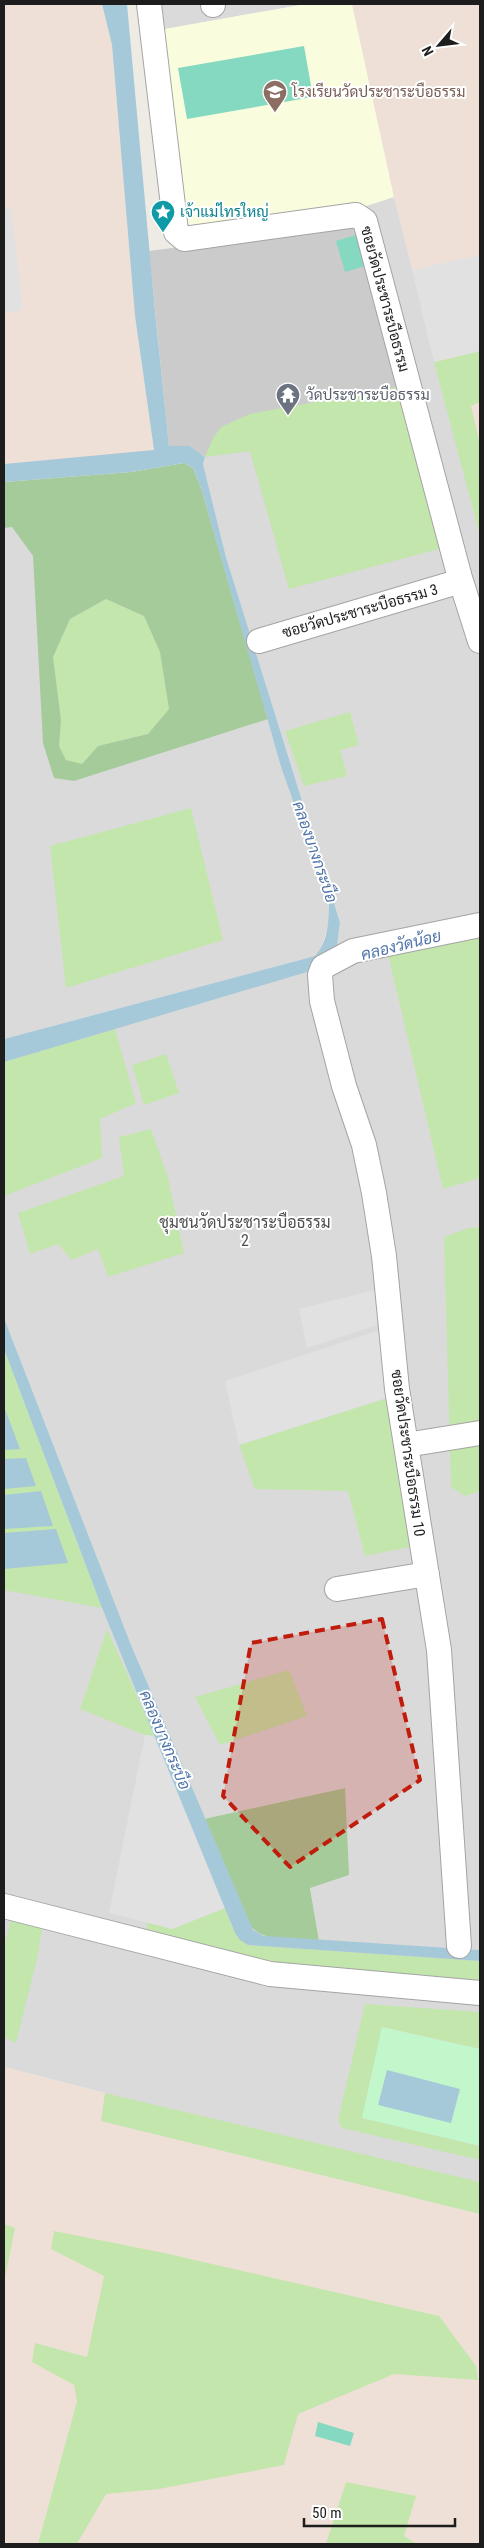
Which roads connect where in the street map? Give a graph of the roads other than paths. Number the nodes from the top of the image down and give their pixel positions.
1 (149, 4) edge
2 (461, 581) junction
3 (258, 641) dead end
4 (480, 641) edge
5 (480, 925) edge
6 (480, 1433) edge
7 (406, 1445) junction
8 (427, 1574) junction
9 (337, 1589) dead end
10 (4, 1906) edge
11 (460, 1946) dead end
12 (480, 1993) edge

1 - 2 street, ซอยวัดประชาระบือธรรม
2 - 3 street, ซอยวัดประชาระบือธรรม 3
2 - 4 street, ซอยวัดประชาระบือธรรม
5 - 7 street, ซอยวัดประชาระบือธรรม 10
6 - 7 street
7 - 8 street, ซอยวัดประชาระบือธรรม 10
8 - 9 street
8 - 11 street, ซอยวัดประชาระบือธรรม 10
10 - 12 street

